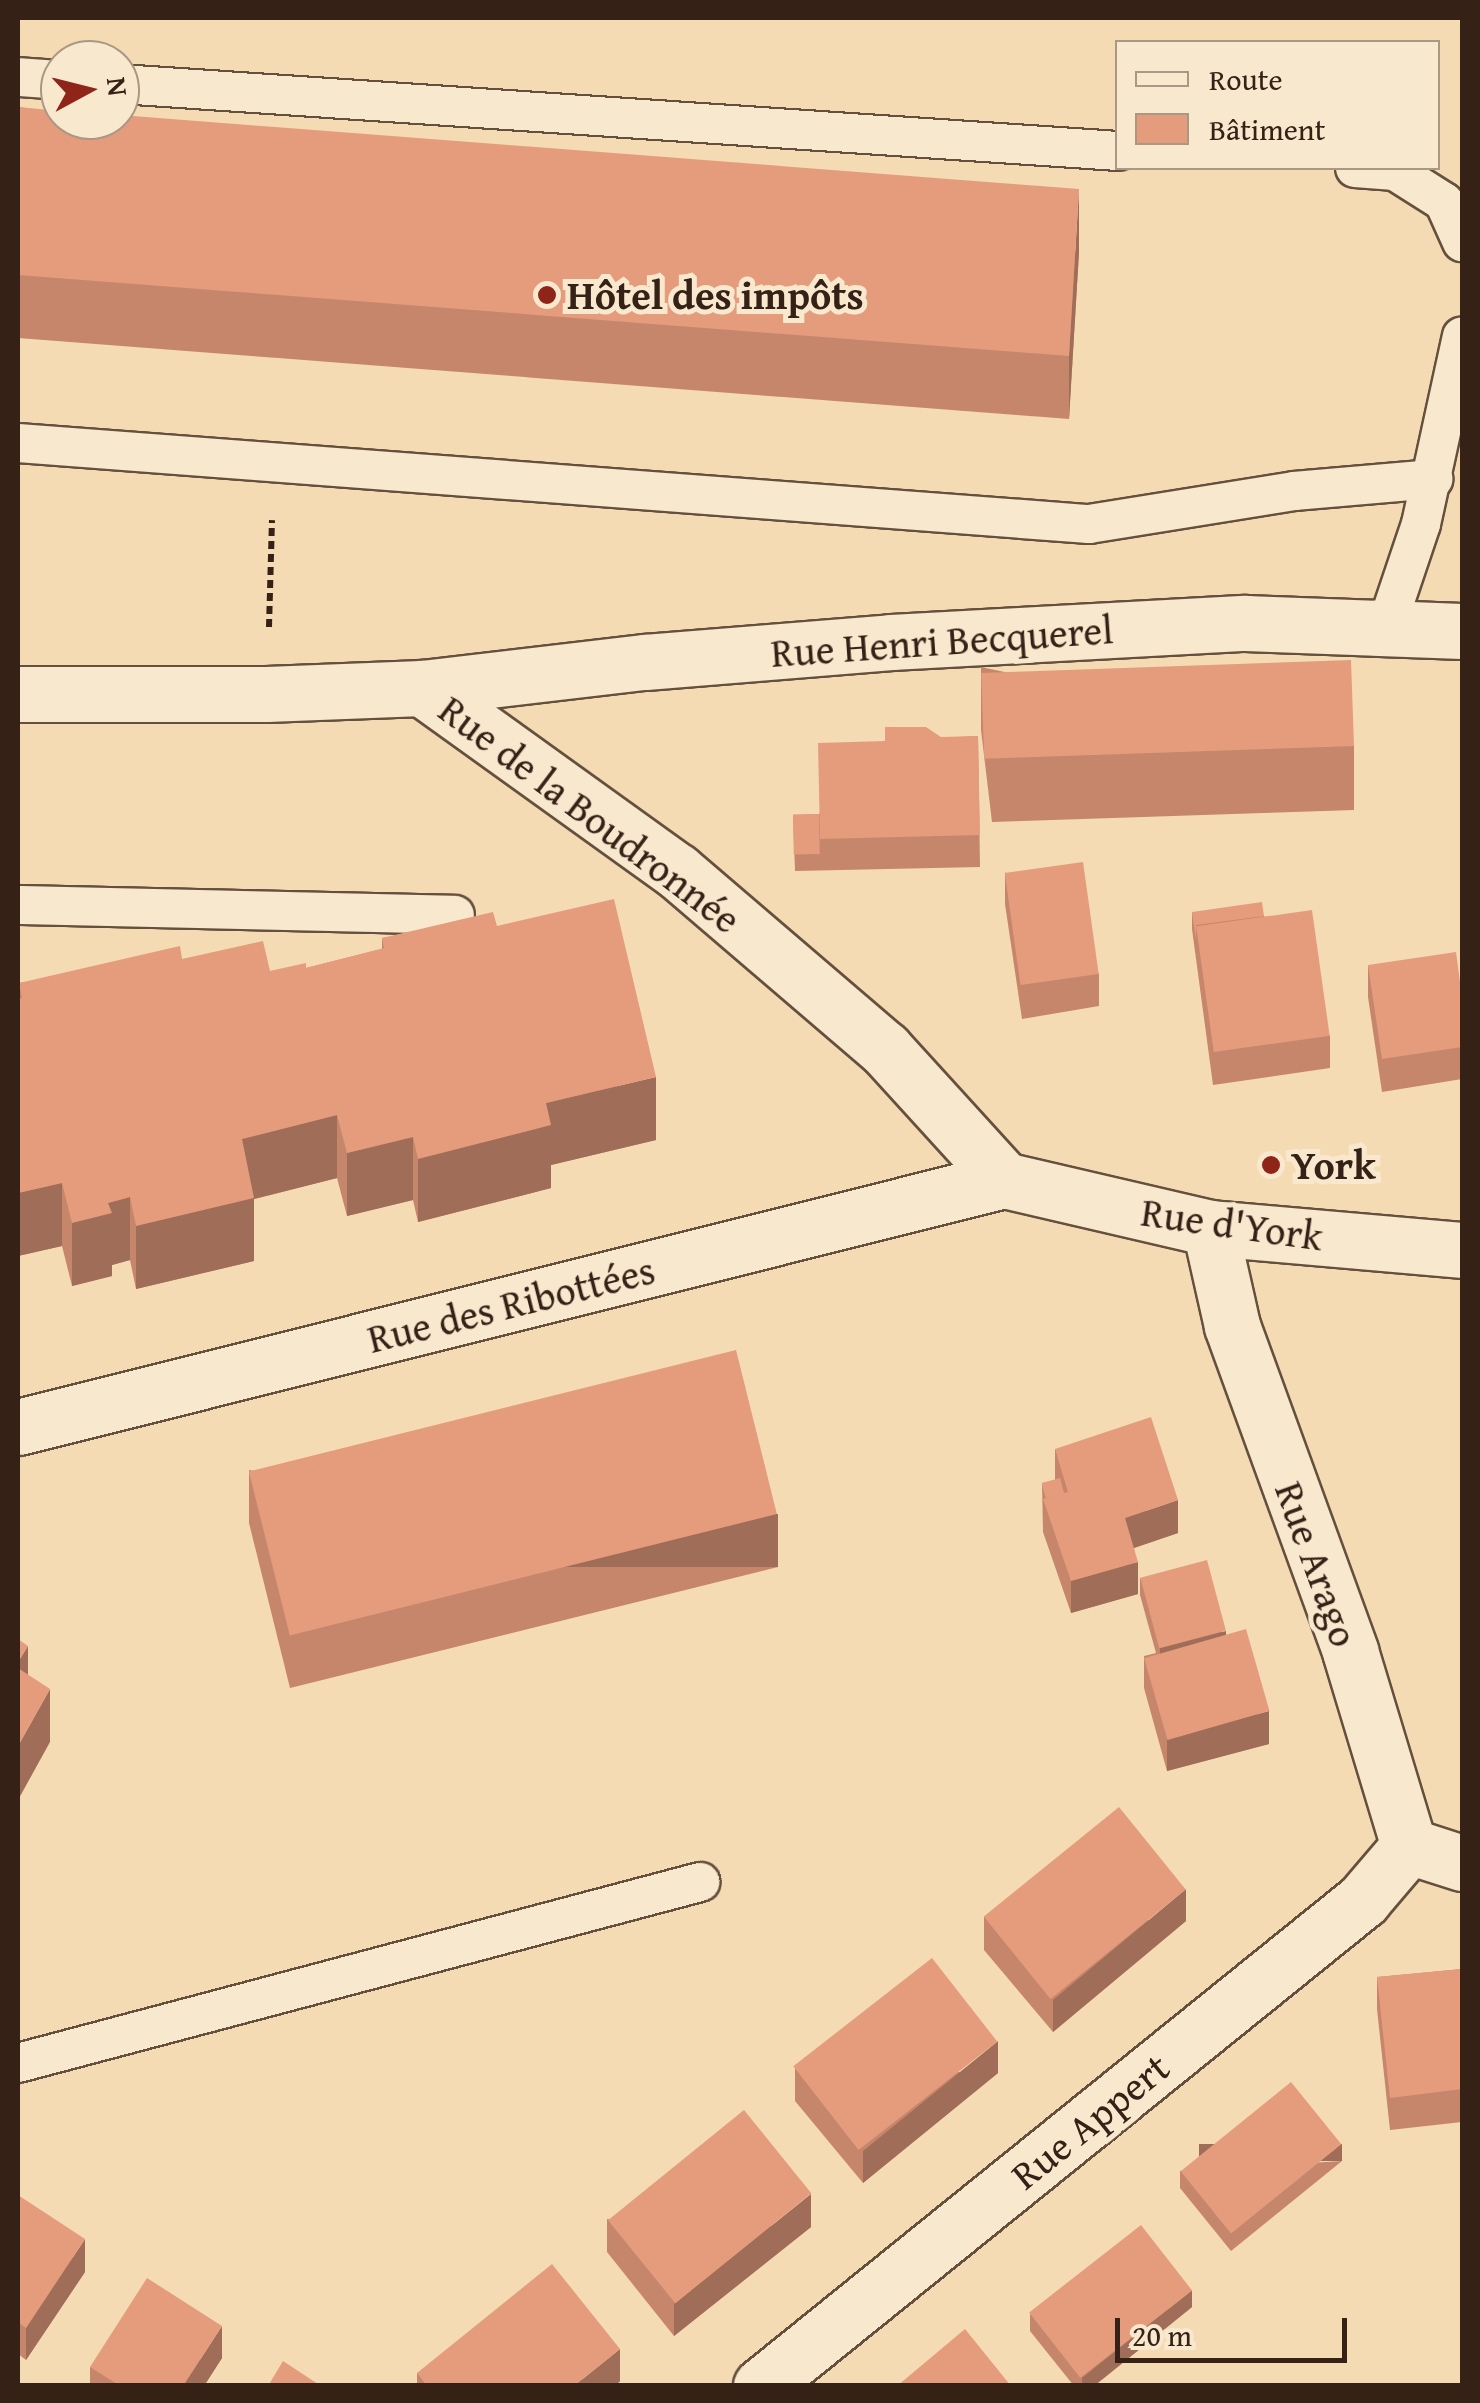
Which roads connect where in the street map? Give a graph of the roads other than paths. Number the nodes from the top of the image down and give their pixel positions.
1 (140, 85) edge
2 (1115, 151) edge
3 (1382, 170) edge
4 (1462, 242) edge
5 (1462, 336) edge
6 (18, 443) edge
7 (1432, 479) junction
8 (1386, 628) junction
9 (1462, 631) edge
10 (422, 688) junction
11 (18, 694) edge
12 (18, 905) edge
13 (455, 914) dead end
14 (1004, 1180) junction
15 (1210, 1228) junction
16 (1462, 1250) edge
17 (18, 1427) edge
18 (1408, 1846) junction
19 (1462, 1863) edge
20 (700, 1882) dead end
21 (18, 2064) edge
22 (761, 2386) edge

1 - 2 lane
3 - 4 lane
5 - 7 lane
6 - 7 lane
7 - 8 lane
8 - 9 street, Rue Henri Becquerel
8 - 10 street, Rue Henri Becquerel
10 - 11 street, Rue de la Boudronnée
10 - 14 street, Rue de la Boudronnée
12 - 13 lane
14 - 15 street, Rue d'York
14 - 17 street, Rue des Ribottées
15 - 16 street, Rue d'York
15 - 18 street, Rue Arago
18 - 19 street
18 - 22 street, Rue Appert
20 - 21 lane

